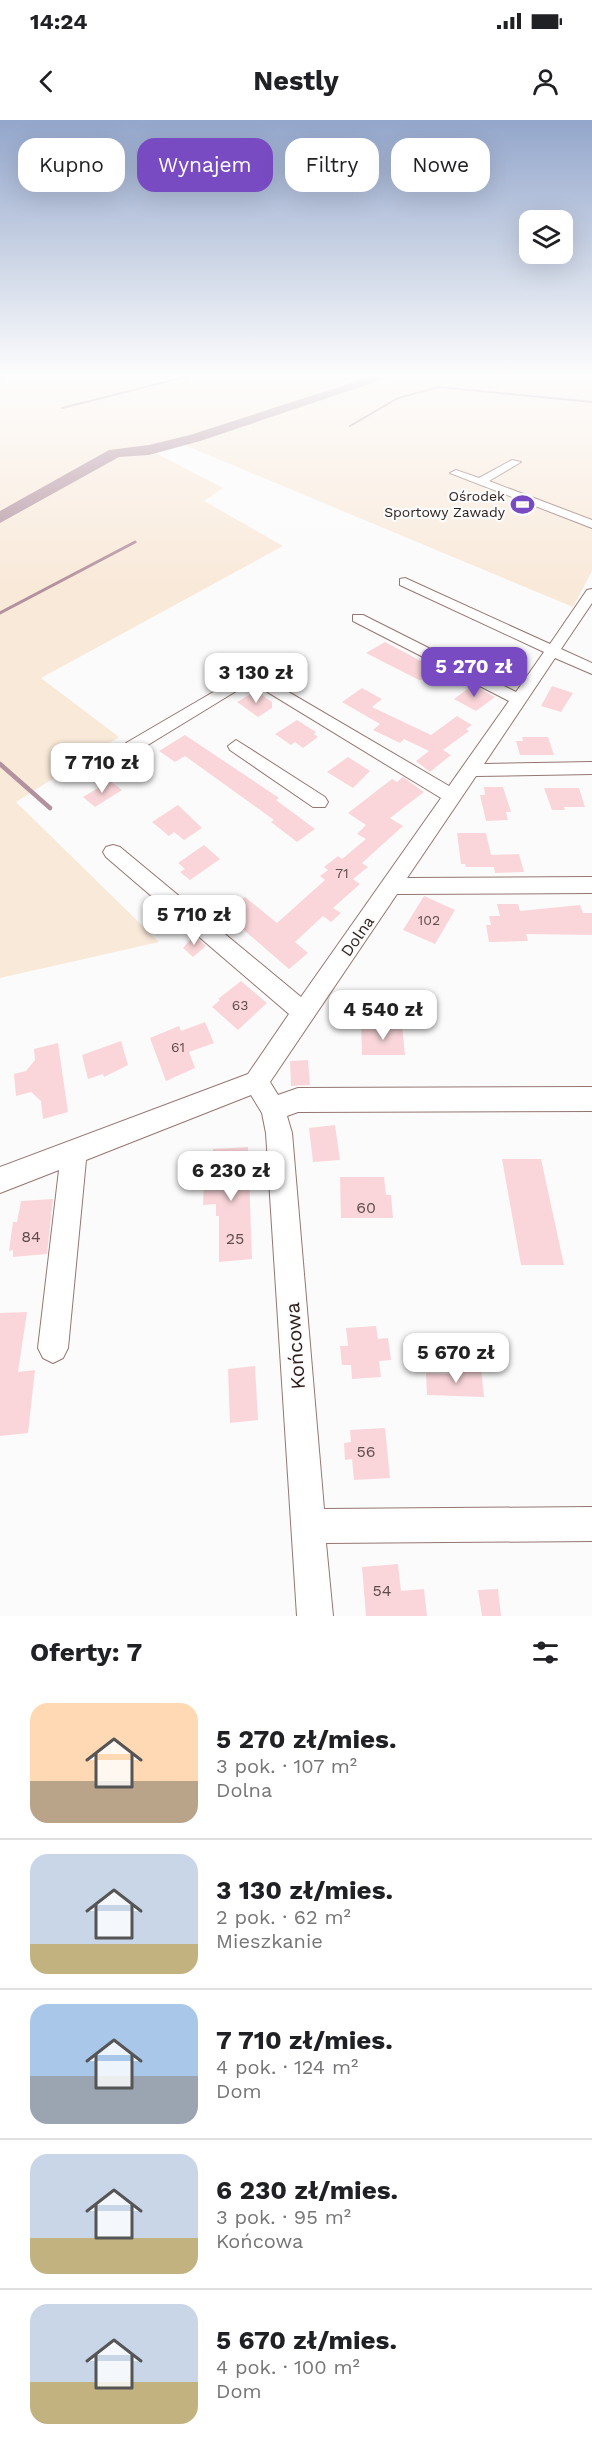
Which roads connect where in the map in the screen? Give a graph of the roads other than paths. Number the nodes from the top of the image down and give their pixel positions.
1 (516, 462) dead end
2 (456, 473) dead end
3 (479, 482) junction
4 (592, 524) edge
5 (405, 582) dead end
6 (592, 593) edge
7 (358, 618) dead end
8 (553, 651) junction
9 (592, 669) edge
10 (519, 699) junction
11 (236, 746) dead end
12 (132, 747) dead end
13 (592, 768) edge
14 (469, 770) junction
15 (452, 796) junction
16 (319, 802) dead end
17 (113, 852) dead end
18 (592, 885) edge
19 (392, 886) junction
20 (303, 1012) junction
21 (256, 1082) junction
22 (592, 1099) edge
23 (273, 1109) junction
24 (74, 1152) junction
25 (0, 1180) edge
26 (53, 1348) dead end
27 (592, 1524) edge
28 (308, 1526) junction
29 (315, 1616) edge

1 - 3 street
2 - 3 street
3 - 4 street
5 - 8 street
6 - 8 street, Dolna
7 - 10 street
8 - 9 street
8 - 10 street, Dolna
10 - 14 street, Dolna
11 - 16 street
12 - 15 street
13 - 14 street
14 - 15 street, Dolna
15 - 19 street, Dolna
17 - 20 street
18 - 19 street
19 - 20 street, Dolna
20 - 21 street, Dolna
21 - 23 street, Końcowa
21 - 24 street
22 - 23 street
23 - 28 street, Końcowa
24 - 25 street
24 - 26 street
27 - 28 street
28 - 29 street, Końcowa

